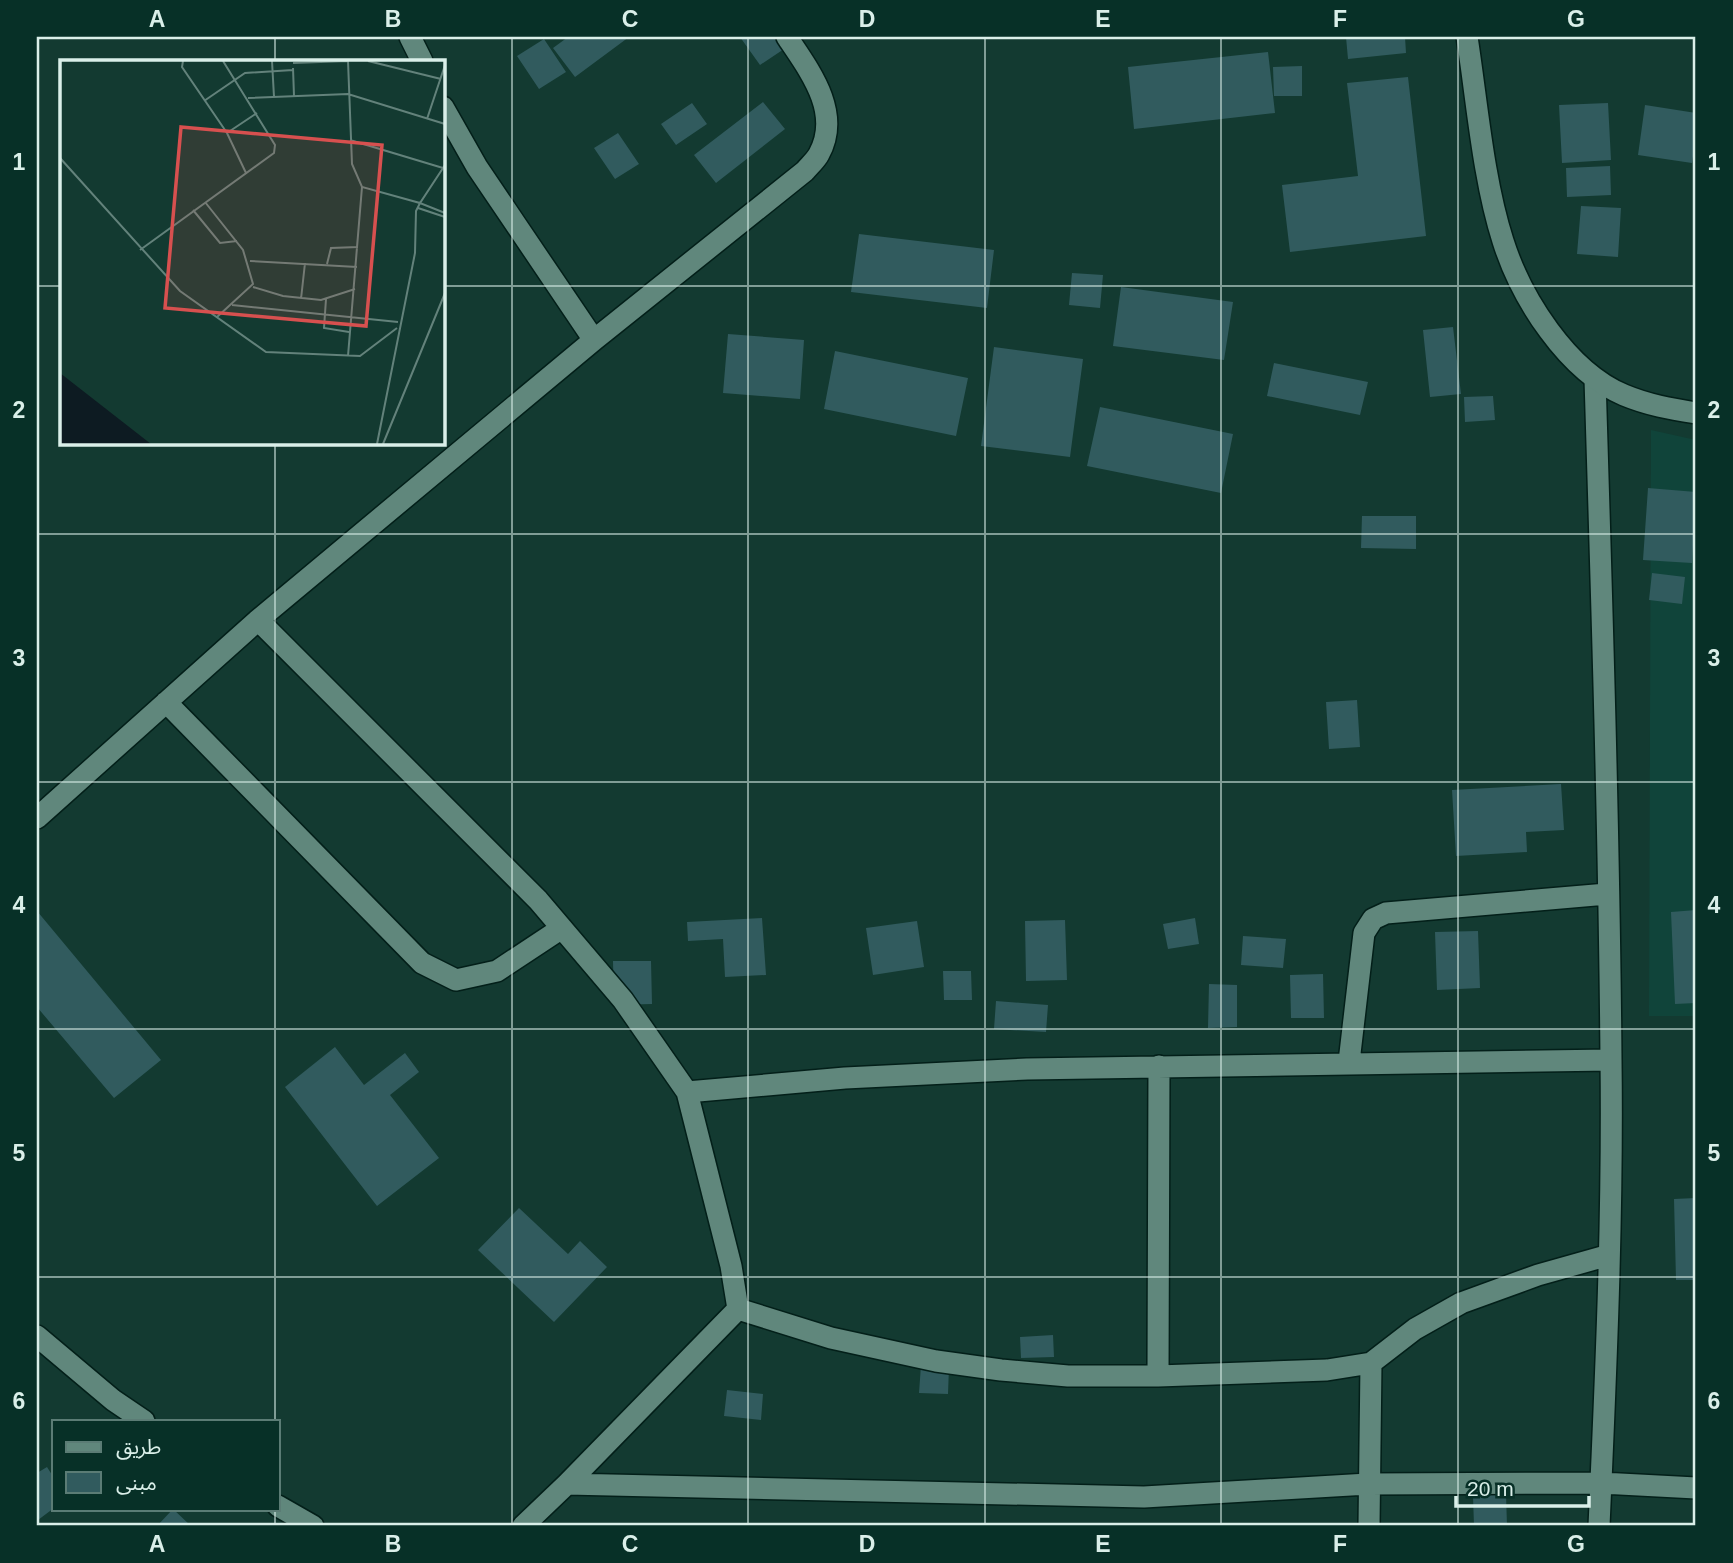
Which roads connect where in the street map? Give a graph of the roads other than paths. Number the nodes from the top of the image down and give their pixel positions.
1 (410, 37) edge
2 (787, 37) edge
3 (1467, 37) edge
4 (422, 60) edge
5 (444, 109) edge
6 (594, 340) junction
7 (1595, 379) junction
8 (1696, 413) edge
9 (258, 620) junction
10 (166, 702) junction
11 (37, 818) edge
12 (1607, 894) junction
13 (562, 928) junction
14 (1611, 1060) junction
15 (1349, 1062) junction
16 (1159, 1066) junction
17 (687, 1092) junction
18 (1609, 1255) junction
19 (738, 1309) junction
20 (37, 1336) edge
21 (1371, 1363) junction
22 (1158, 1376) junction
23 (143, 1420) edge
24 (1601, 1483) junction
25 (567, 1484) junction
26 (1368, 1484) junction
27 (1696, 1488) edge
28 (280, 1507) edge
29 (313, 1526) edge
30 (523, 1526) edge
31 (1369, 1526) edge
32 (1599, 1526) edge

1 - 4 street
2 - 6 street
3 - 7 street
5 - 6 street
6 - 9 street
7 - 8 street
7 - 12 street
9 - 10 street
9 - 13 street
10 - 11 street
10 - 13 street
12 - 14 street
12 - 15 street
13 - 17 street
14 - 15 street
14 - 18 street
15 - 16 street
16 - 17 street
16 - 22 street
17 - 19 street
18 - 21 street
18 - 24 street
19 - 22 street
19 - 25 street
20 - 23 street
21 - 22 street
21 - 26 street
24 - 26 street
24 - 27 street
24 - 32 street
25 - 26 street
25 - 30 street
26 - 31 street
28 - 29 street

